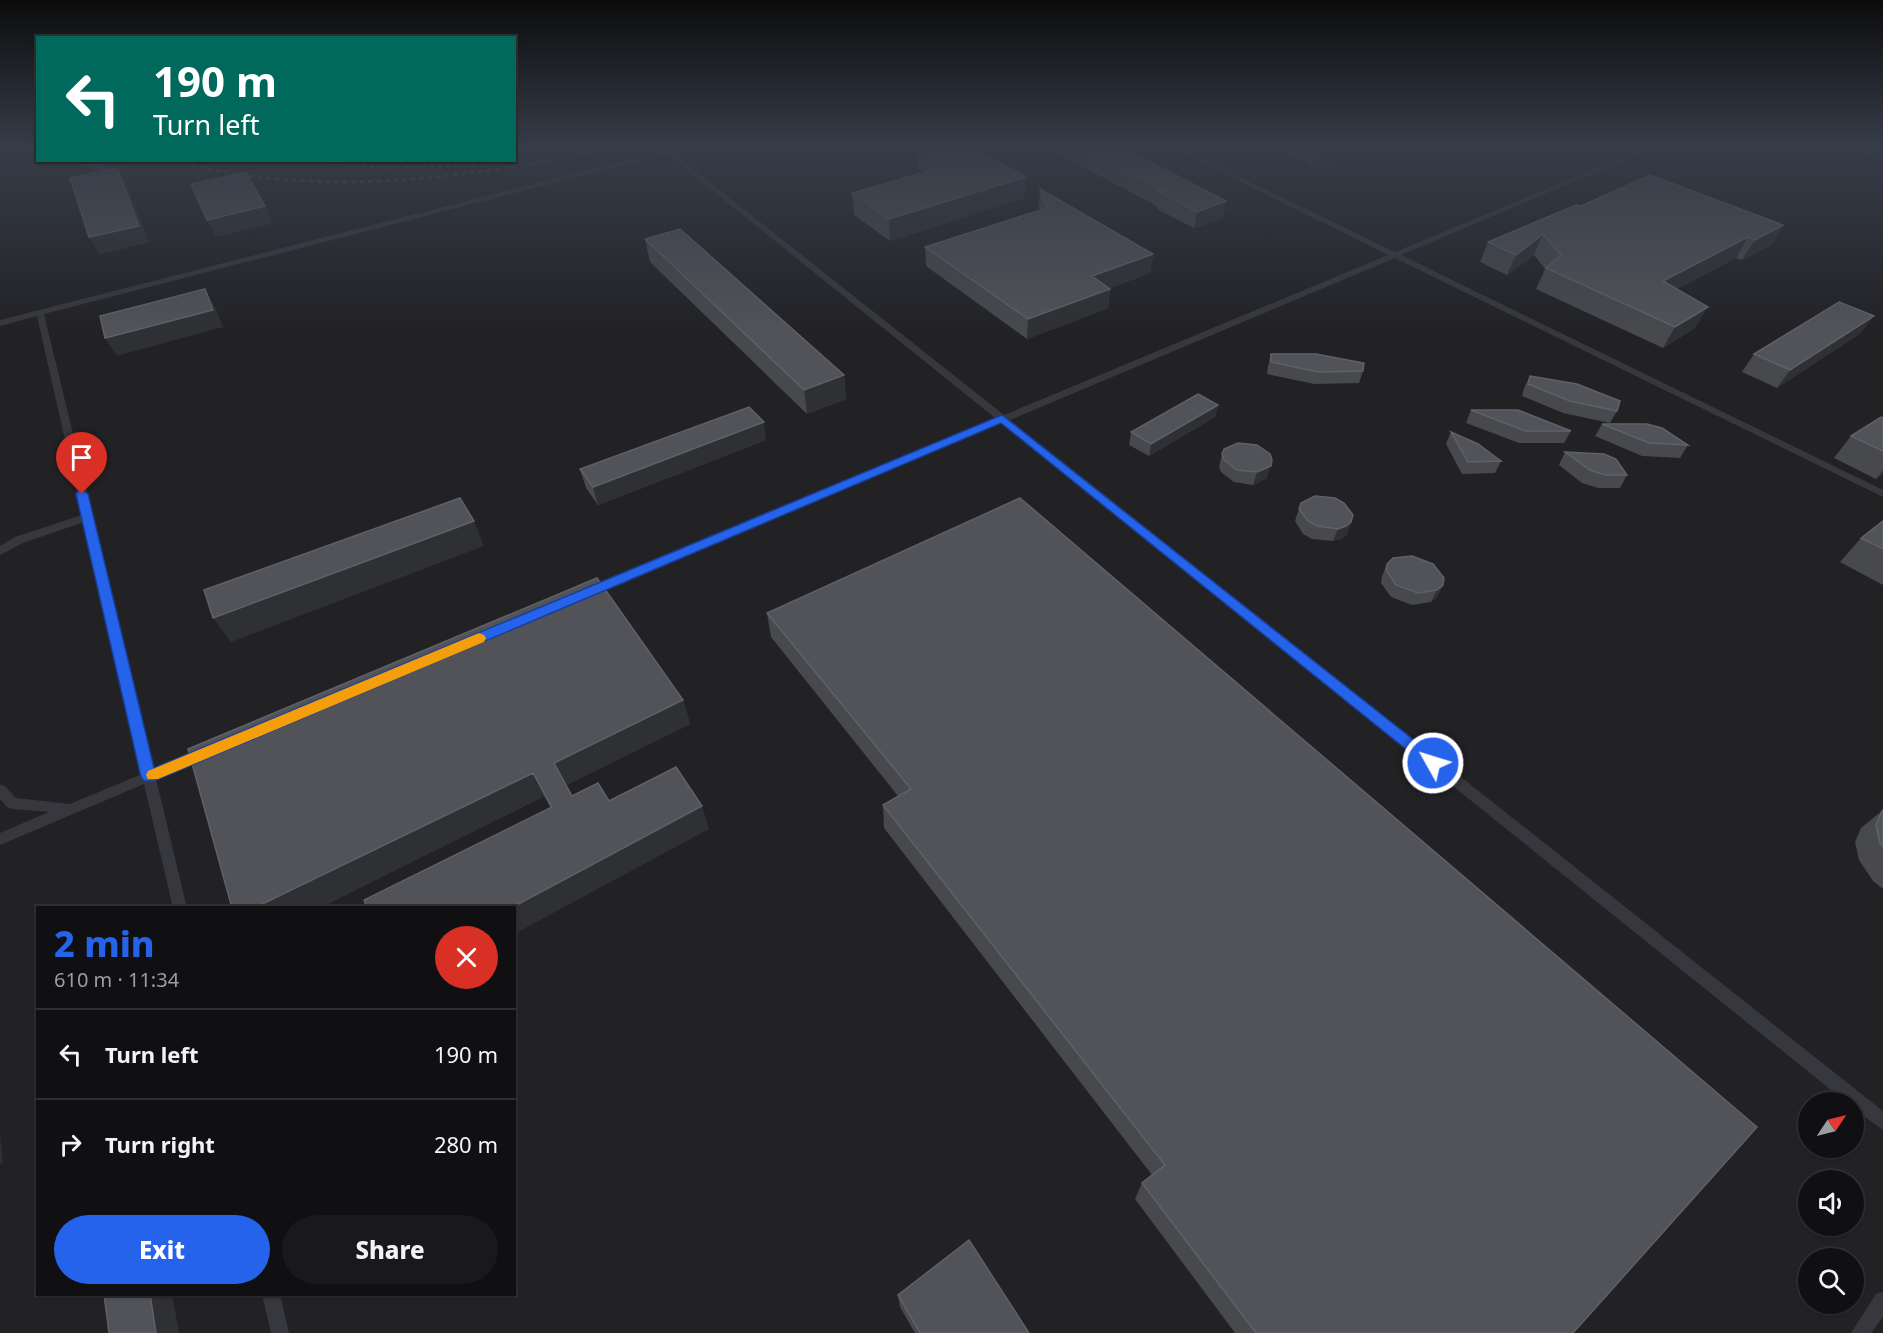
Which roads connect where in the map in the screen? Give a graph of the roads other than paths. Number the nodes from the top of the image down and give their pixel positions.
1 (436, 209) edge
2 (740, 209) edge
3 (1302, 209) edge
4 (1503, 209) edge
5 (1395, 254) junction
6 (40, 313) junction
7 (0, 323) edge
8 (1002, 419) junction
9 (1883, 494) edge
10 (87, 517) junction
11 (0, 551) edge
12 (576, 598) edge
13 (214, 749) edge
14 (149, 777) junction
15 (0, 790) edge
16 (70, 809) junction
17 (0, 839) edge
18 (180, 906) edge
19 (1883, 1122) edge
20 (271, 1296) edge
21 (1883, 1301) edge
22 (280, 1333) edge
23 (1860, 1333) edge

1 - 6 lane
2 - 8 lane
3 - 5 lane
4 - 5 lane
5 - 8 lane
5 - 9 lane
6 - 7 lane
6 - 10 lane
8 - 12 lane
8 - 19 lane
10 - 11 lane
10 - 14 lane
13 - 14 lane
14 - 16 lane
14 - 18 lane
15 - 16 lane
16 - 17 lane
20 - 22 lane
21 - 23 lane

